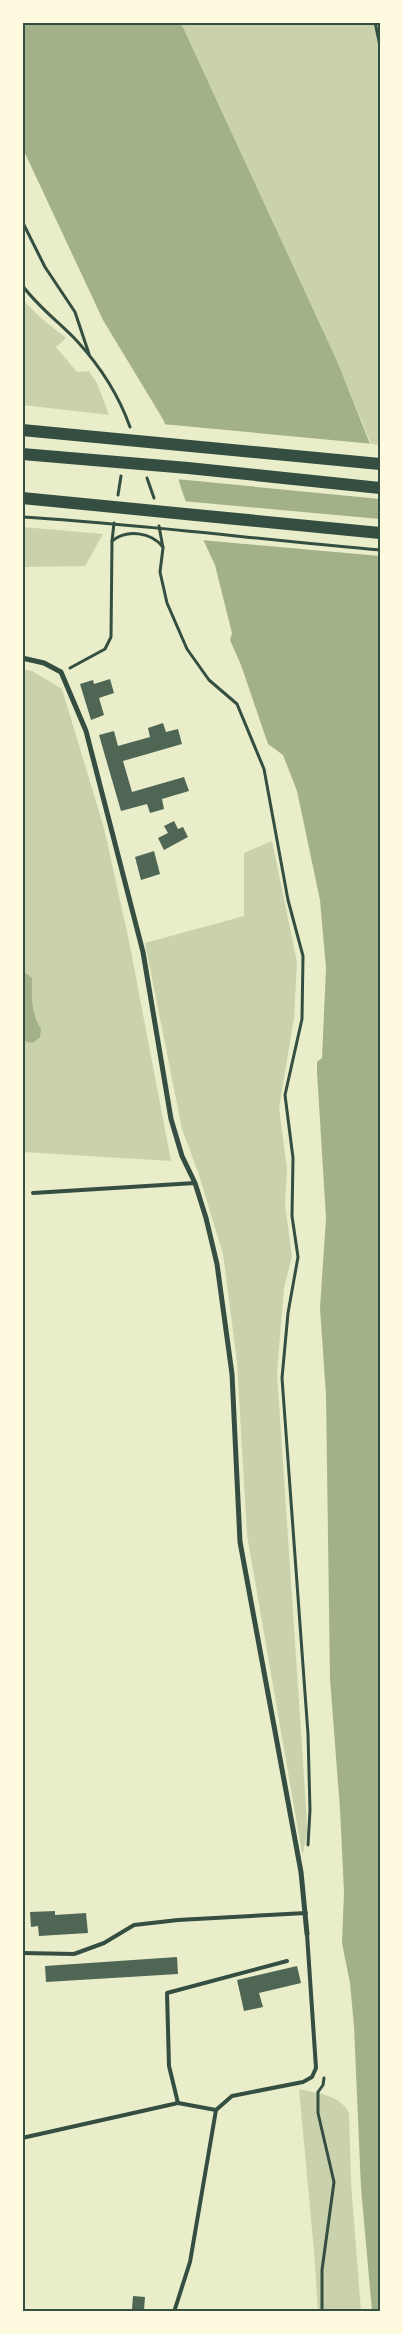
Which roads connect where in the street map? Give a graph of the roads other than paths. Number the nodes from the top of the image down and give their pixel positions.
1 (22, 430) edge
2 (22, 454) edge
3 (380, 464) edge
4 (380, 488) edge
5 (22, 498) edge
6 (380, 532) edge
7 (22, 658) edge
8 (195, 1183) junction
9 (33, 1193) dead end
10 (306, 1914) junction
11 (307, 1934) joint
12 (22, 1953) edge
13 (287, 1961) dead end
14 (178, 2103) junction
15 (216, 2110) junction
16 (22, 2138) edge
17 (174, 2312) edge

1 - 3 highway
2 - 4 highway
5 - 6 highway
7 - 8 street
8 - 9 lane
8 - 10 street
10 - 11 street
10 - 12 lane
11 - 15 lane
13 - 14 lane
14 - 15 lane
14 - 16 lane
15 - 17 lane

